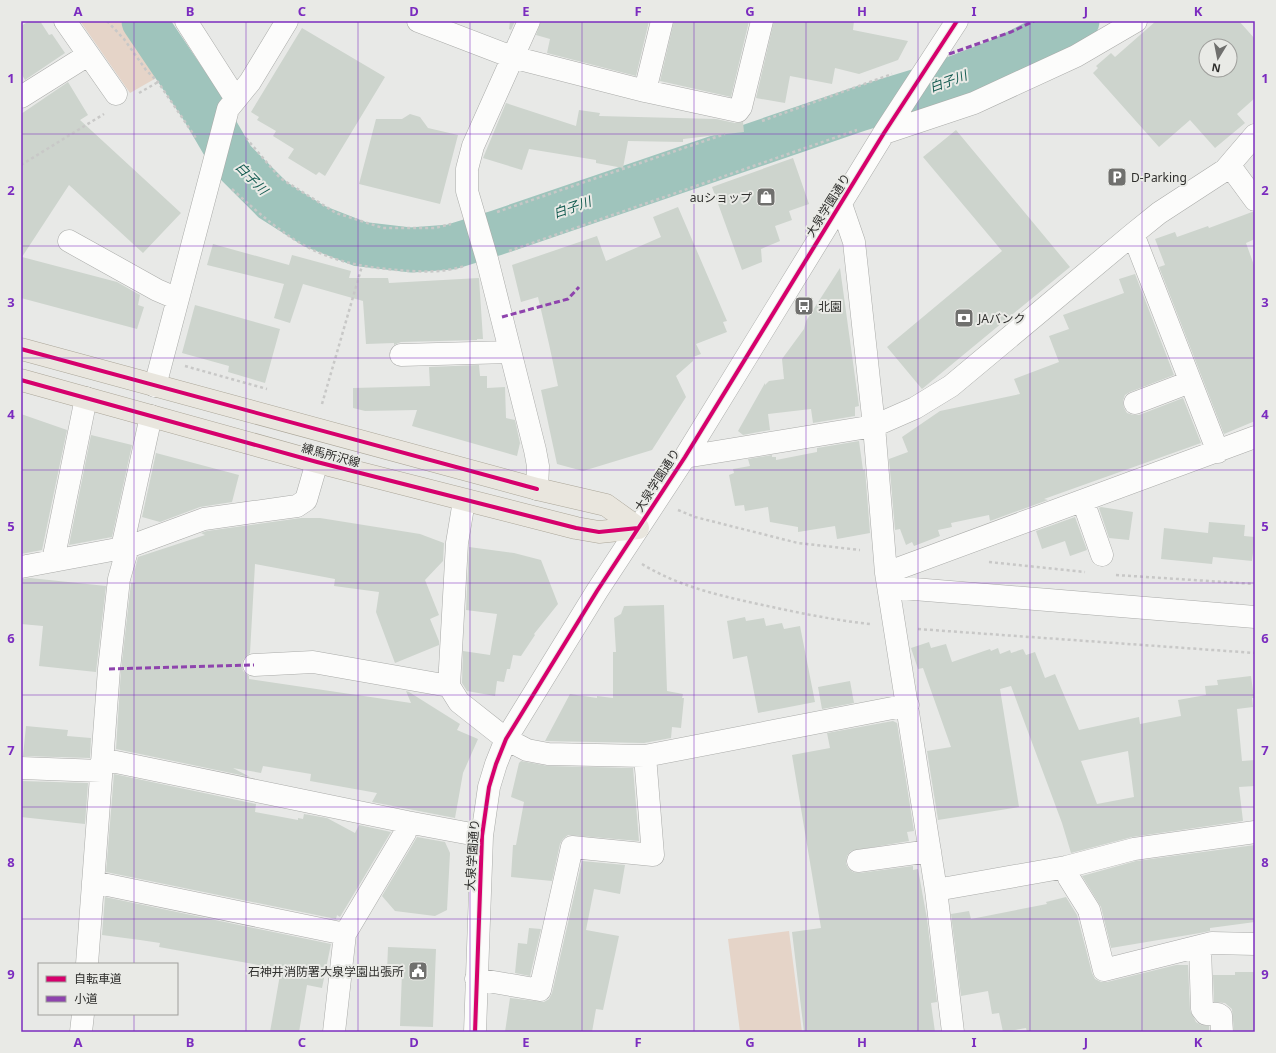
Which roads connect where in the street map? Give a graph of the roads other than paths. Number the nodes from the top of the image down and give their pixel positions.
1 (65, 21) edge
2 (186, 21) edge
3 (287, 21) edge
4 (418, 21) edge
5 (529, 21) edge
6 (662, 21) edge
7 (762, 21) edge
8 (957, 21) edge
9 (1136, 21) edge
10 (88, 55) junction
11 (512, 57) junction
12 (645, 91) junction
13 (21, 97) edge
14 (119, 100) road end
15 (230, 107) junction
16 (888, 128) junction
17 (1255, 135) edge
18 (1230, 166) junction
19 (1255, 200) edge
20 (841, 204) junction
21 (1133, 234) junction
22 (69, 241) dead end
23 (178, 299) junction
24 (21, 349) edge
25 (510, 352) junction
26 (401, 355) dead end
27 (21, 380) edge
28 (1190, 382) junction
29 (154, 386) junction
30 (86, 398) junction
31 (1135, 403) dead end
32 (151, 416) junction
33 (874, 426) junction
34 (1255, 437) edge
35 (1218, 452) junction
36 (684, 457) junction
37 (317, 462) junction
38 (537, 488) junction
39 (464, 501) junction
40 (1083, 501) junction
41 (638, 528) junction
42 (125, 547) junction
43 (53, 561) junction
44 (1097, 564) road end
45 (21, 567) edge
46 (886, 571) junction
47 (1255, 617) edge
48 (254, 665) dead end
49 (449, 686) junction
50 (908, 705) junction
51 (506, 739) junction
52 (644, 756) junction
53 (102, 766) junction
54 (21, 768) edge
55 (407, 822) junction
56 (1255, 832) edge
57 (482, 836) junction
58 (930, 851) junction
59 (858, 861) dead end
60 (1066, 867) junction
61 (93, 882) junction
62 (936, 890) junction
63 (345, 934) junction
64 (1255, 944) edge
65 (1200, 946) junction
66 (87, 963) edge
67 (476, 979) junction
68 (83, 1015) edge
69 (81, 1032) edge
70 (334, 1032) edge
71 (474, 1032) edge
72 (953, 1032) edge
73 (1222, 1032) edge

1 - 10 street
2 - 15 street
3 - 15 street
4 - 11 street
5 - 11 street
6 - 12 street
7 - 12 street
8 - 16 street, 大泉学園通り
9 - 16 street
10 - 13 street
10 - 14 street
11 - 12 street
11 - 25 street
15 - 23 street
16 - 20 street, 大泉学園通り
17 - 18 street
18 - 19 street
18 - 21 street
20 - 33 street
20 - 36 street, 大泉学園通り
21 - 28 street
21 - 33 street
22 - 23 street
23 - 29 street
24 - 29 main road, 練馬所沢線
25 - 26 street
25 - 38 street
27 - 30 main road, 練馬所沢線
28 - 31 street
28 - 35 street
29 - 38 main road, 練馬所沢線
30 - 32 main road, 練馬所沢線
30 - 43 street
32 - 37 main road, 練馬所沢線
32 - 42 street
33 - 36 street
33 - 46 street
34 - 35 street
35 - 40 street
36 - 41 street, 大泉学園通り
37 - 39 main road, 練馬所沢線
37 - 42 street
38 - 41 main road, 練馬所沢線
39 - 41 main road, 練馬所沢線
39 - 49 street
40 - 44 street
40 - 46 street
41 - 51 street, 大泉学園通り
42 - 43 street
42 - 53 street
43 - 45 street
46 - 47 street
46 - 50 street
48 - 49 street
49 - 51 street
50 - 52 street
50 - 58 street
51 - 52 street
51 - 57 street, 大泉学園通り
52 - 67 street
53 - 54 street
53 - 55 street
53 - 61 street
55 - 57 street
55 - 63 street
56 - 60 street
57 - 67 street, 大泉学園通り
58 - 59 street
58 - 62 street
60 - 62 street
60 - 65 street
61 - 63 street
61 - 66 street
62 - 72 street
63 - 70 street
64 - 65 street
65 - 73 street
67 - 71 street, 大泉学園通り
68 - 69 street

